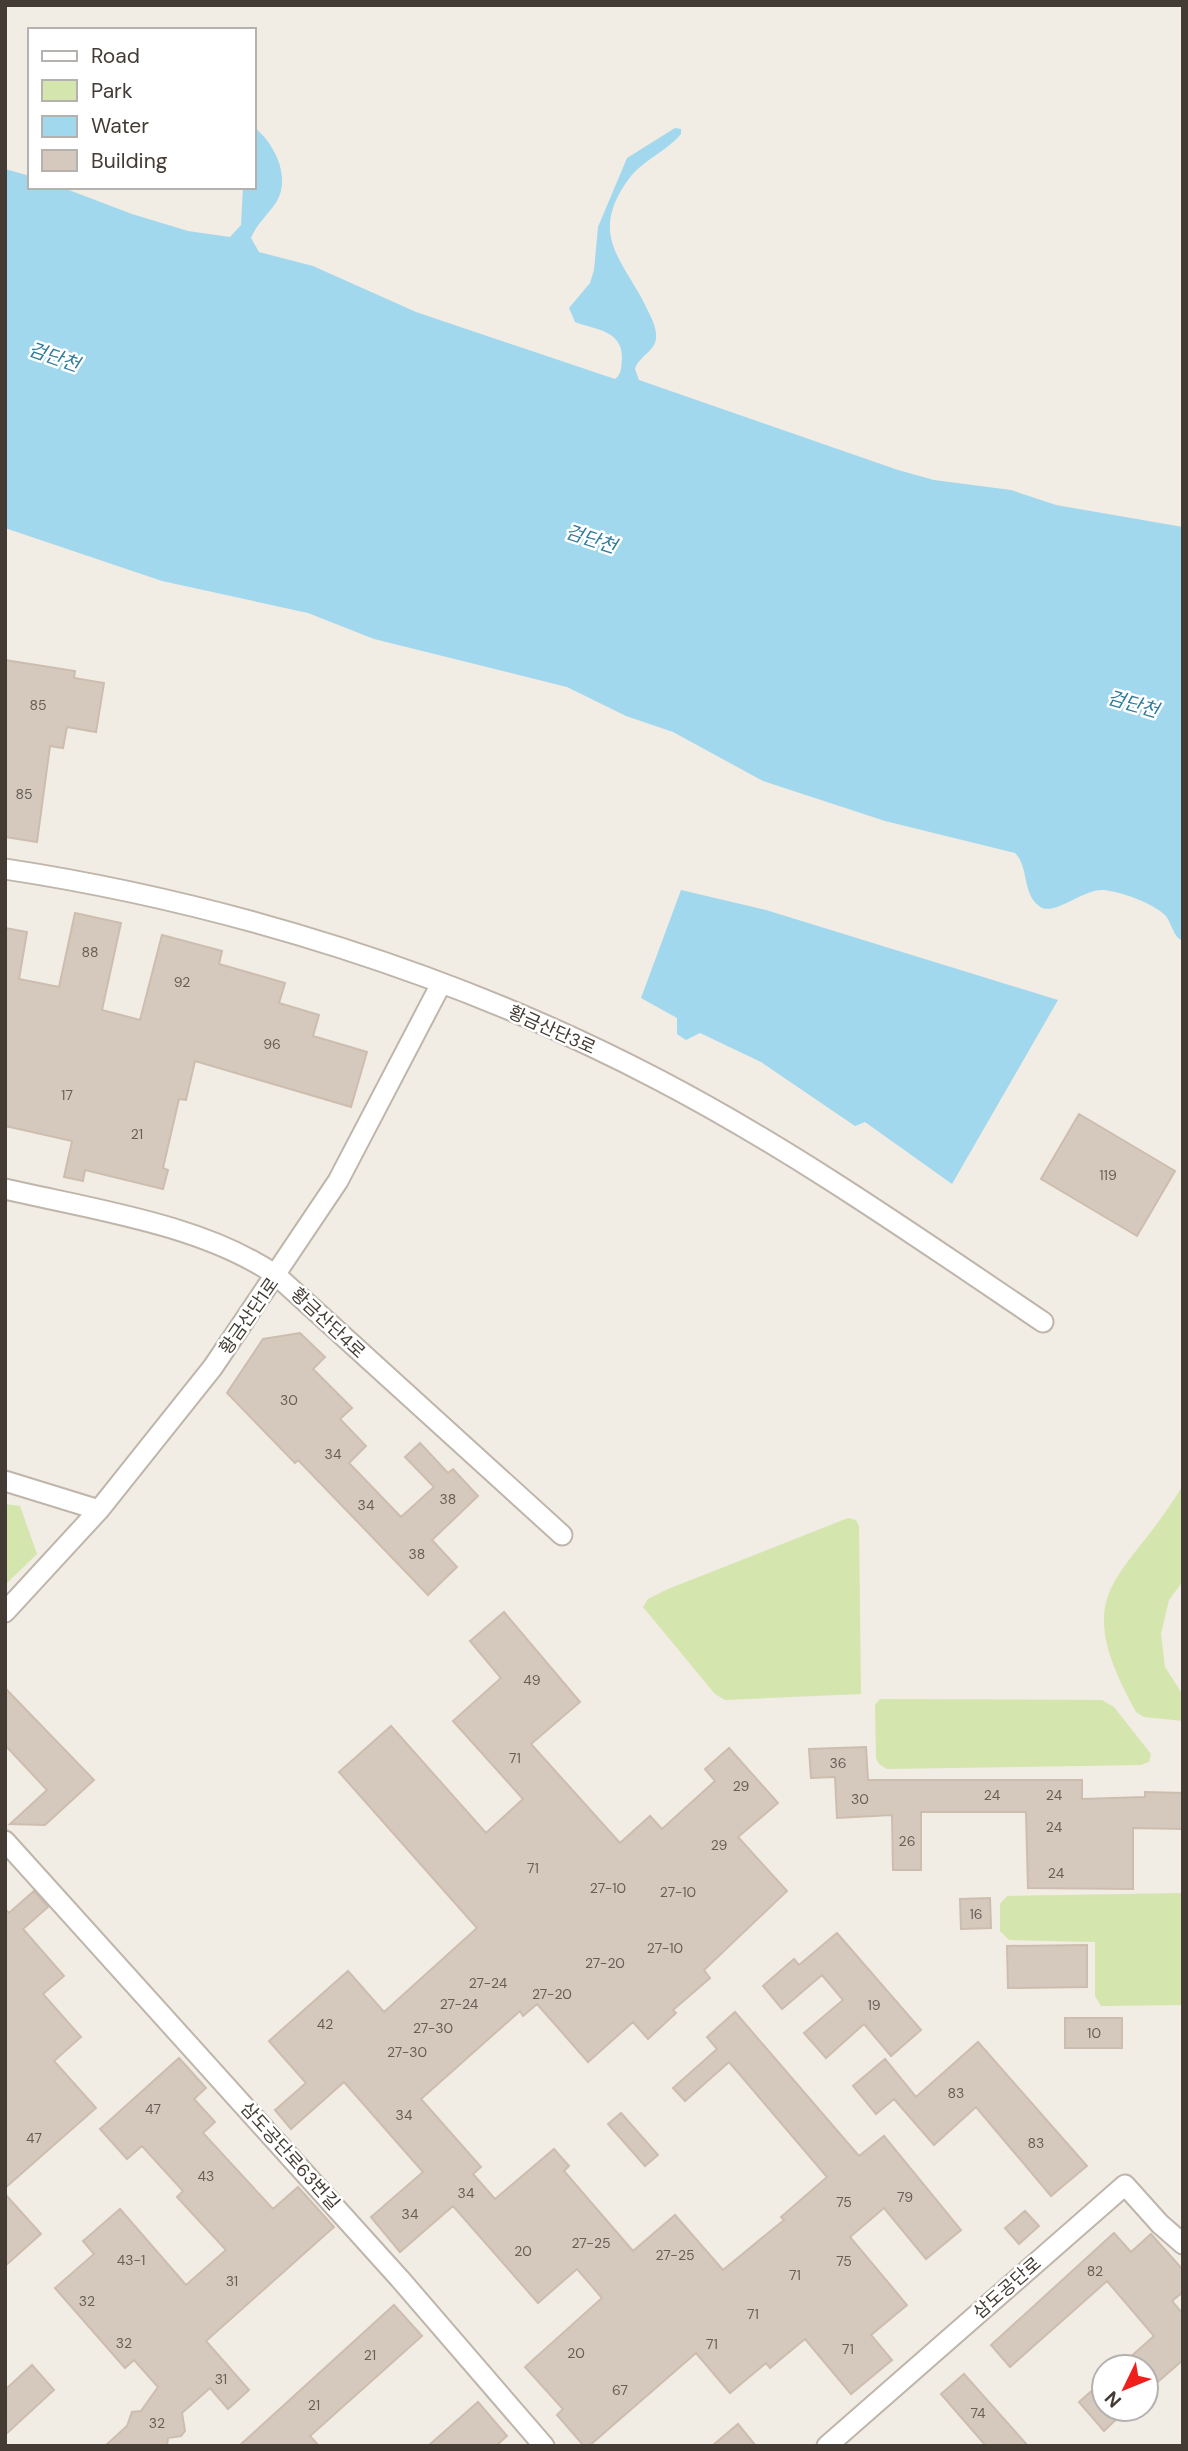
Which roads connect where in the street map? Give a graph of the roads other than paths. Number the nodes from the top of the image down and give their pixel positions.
1 (5, 869) edge
2 (441, 984) junction
3 (5, 1189) edge
4 (277, 1276) junction
5 (1043, 1322) dead end
6 (5, 1481) edge
7 (99, 1510) junction
8 (562, 1535) dead end
9 (5, 1612) edge
10 (5, 1842) edge
11 (1183, 2245) edge
12 (544, 2446) edge
13 (827, 2446) edge

1 - 2 street, 황금산단3로
2 - 4 street, 황금산단1로
2 - 5 street, 황금산단3로
3 - 4 street, 황금산단4로
4 - 7 street, 황금산단1로
4 - 8 street, 황금산단4로
6 - 7 street
7 - 9 street, 황금산단1로
10 - 12 street, 삼도공단로63번길
11 - 13 street, 삼도공단로

